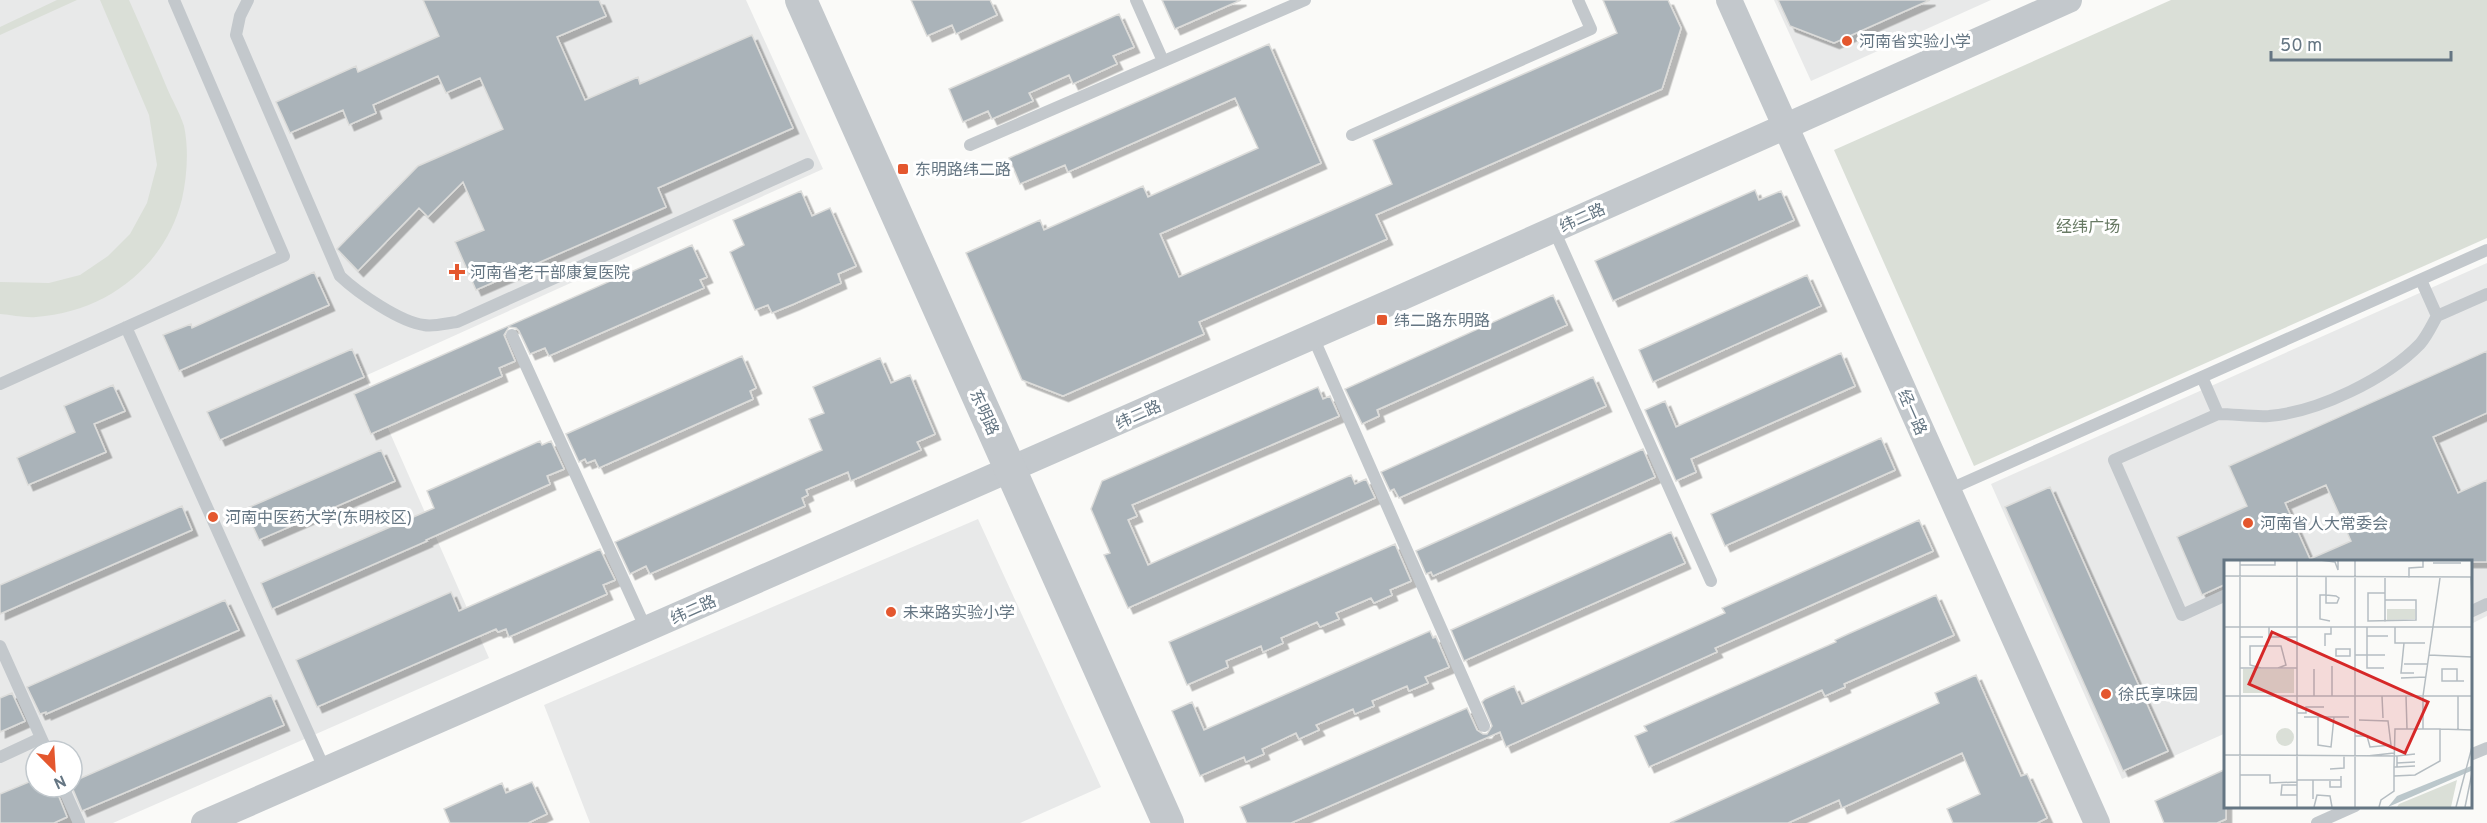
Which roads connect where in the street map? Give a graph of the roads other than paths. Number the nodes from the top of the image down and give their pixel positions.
1 (174, 0) edge
2 (248, 0) edge
3 (801, 0) edge
4 (1136, 0) edge
5 (1305, 0) edge
6 (1578, 0) edge
7 (1730, 0) edge
8 (2069, 0) edge
9 (1163, 62) junction
10 (1786, 126) junction
11 (1352, 135) dead end
12 (970, 145) dead end
13 (808, 164) dead end
14 (1554, 230) junction
15 (2487, 250) edge
16 (2421, 280) junction
17 (2487, 294) edge
18 (2437, 316) junction
19 (126, 327) junction
20 (512, 335) dead end
21 (1313, 337) junction
22 (2202, 377) junction
23 (0, 384) edge
24 (2218, 414) junction
25 (1010, 469) junction
26 (1948, 490) junction
27 (1710, 581) dead end
28 (2224, 596) edge
29 (2487, 604) edge
30 (2472, 611) edge
31 (646, 629) junction
32 (0, 646) edge
33 (1484, 726) dead end
34 (41, 738) joint
35 (2487, 748) edge
36 (2472, 754) edge
37 (0, 757) edge
38 (325, 770) junction
39 (68, 799) edge
40 (2353, 808) edge
41 (79, 823) edge
42 (204, 823) edge
43 (1168, 823) edge
44 (2097, 823) edge
45 (2317, 823) edge

1 - 19 lane
2 - 13 lane
3 - 25 street, 东明路
4 - 9 lane
5 - 9 lane
6 - 11 lane
7 - 10 street, 经一路
8 - 10 street, 纬二路
9 - 12 lane
10 - 14 street, 纬二路
10 - 26 street, 经一路
14 - 21 street, 纬二路
14 - 27 lane
15 - 16 lane
16 - 18 lane
16 - 22 lane
17 - 18 lane
18 - 24 lane
19 - 23 lane
19 - 38 lane
20 - 31 lane
21 - 25 street, 纬二路
21 - 33 lane
22 - 24 lane
22 - 26 lane
24 - 28 lane
25 - 31 street, 纬二路
25 - 43 street, 东明路
26 - 44 street, 经一路
29 - 30 lane
31 - 38 street, 纬二路
32 - 34 lane
34 - 37 lane
35 - 36 lane
38 - 42 street, 纬二路
39 - 41 lane
40 - 45 lane

